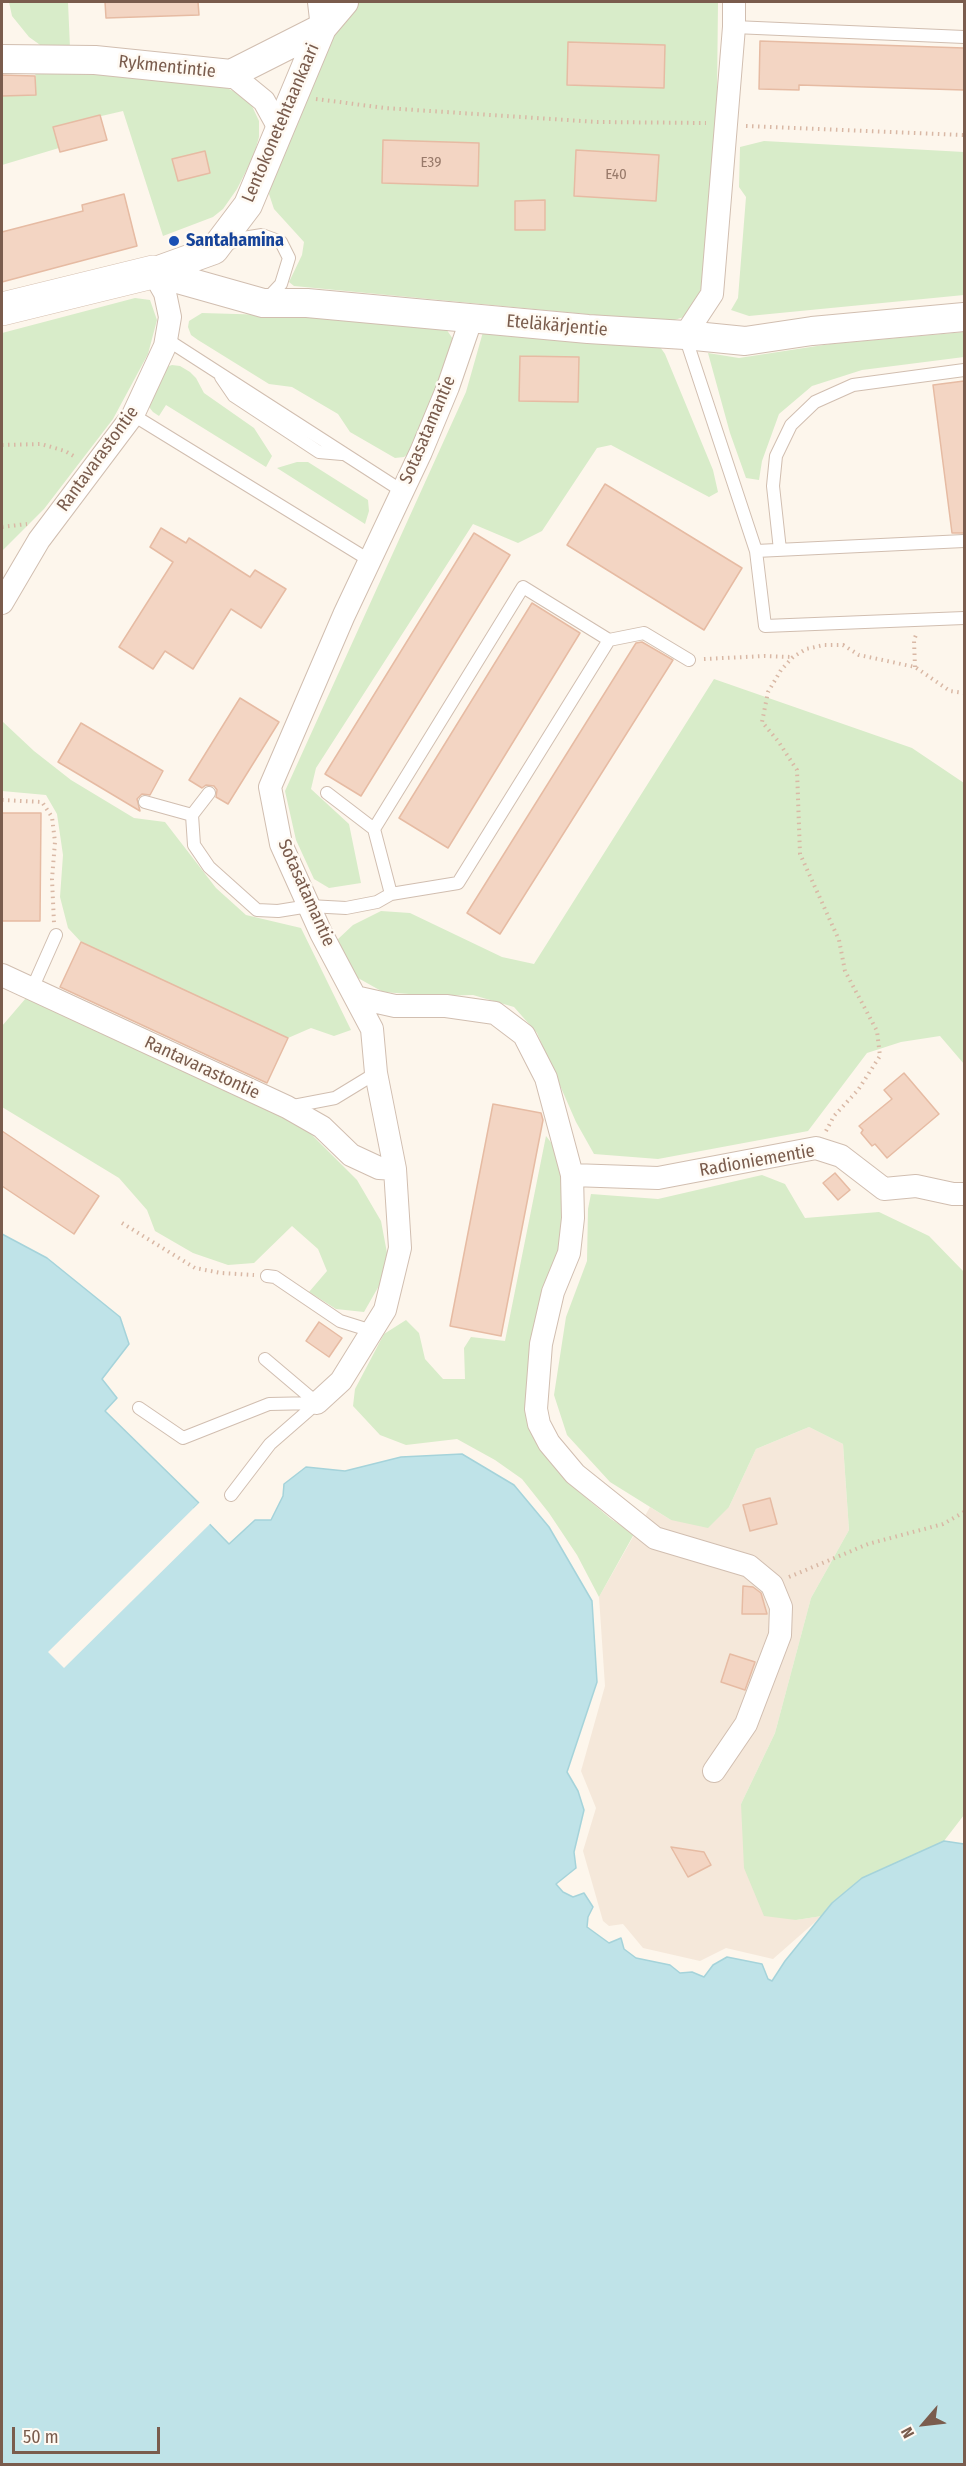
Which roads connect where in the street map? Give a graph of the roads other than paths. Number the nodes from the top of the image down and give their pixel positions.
1 (344, 2) edge
2 (734, 2) edge
3 (320, 15) edge
4 (734, 27) junction
5 (964, 37) edge
6 (2, 60) edge
7 (231, 74) junction
8 (280, 130) junction
9 (214, 250) junction
10 (153, 272) junction
11 (263, 303) junction
12 (2, 309) edge
13 (472, 317) junction
14 (964, 317) edge
15 (685, 335) junction
16 (166, 339) junction
17 (964, 370) edge
18 (133, 416) junction
19 (402, 491) junction
20 (964, 541) edge
21 (780, 550) junction
22 (756, 551) junction
23 (369, 560) junction
24 (2, 603) edge
25 (964, 618) edge
26 (609, 640) junction
27 (689, 660) road end
28 (209, 793) dead end
29 (327, 793) dead end
30 (145, 802) dead end
31 (192, 815) junction
32 (374, 829) junction
33 (391, 894) junction
34 (309, 906) junction
35 (56, 935) road end
36 (2, 975) edge
37 (32, 989) junction
38 (355, 997) junction
39 (376, 1073) junction
40 (287, 1107) junction
41 (395, 1169) junction
42 (572, 1175) junction
43 (964, 1194) edge
44 (267, 1276) road end
45 (372, 1331) junction
46 (265, 1359) dead end
47 (317, 1403) junction
48 (139, 1408) dead end
49 (231, 1496) dead end
50 (714, 1771) dead end

1 - 3 street, Lentokonetehtaankaari
2 - 4 street
3 - 7 street, Rykmentintie
3 - 8 street, Lentokonetehtaankaari
4 - 5 lane
4 - 15 street
6 - 7 street, Rykmentintie
7 - 8 street
8 - 9 street, Lentokonetehtaankaari
9 - 10 street
9 - 11 lane
10 - 11 street, Eteläkärjentie
10 - 12 main road
10 - 16 street, Rantavarastontie
11 - 13 street, Eteläkärjentie
13 - 15 street, Eteläkärjentie
13 - 19 street, Sotasatamantie
14 - 15 street, Eteläkärjentie
15 - 22 lane
16 - 18 street, Rantavarastontie
16 - 19 lane
17 - 21 lane
18 - 23 lane
18 - 24 street, Rantavarastontie
19 - 23 street, Sotasatamantie
20 - 21 lane
21 - 22 lane
22 - 25 lane
23 - 34 street, Sotasatamantie
26 - 27 lane
26 - 32 lane
26 - 33 lane
28 - 31 lane
29 - 32 lane
30 - 31 lane
31 - 34 lane
32 - 33 lane
33 - 34 lane
34 - 38 street, Sotasatamantie
35 - 37 lane
36 - 37 street, Rantavarastontie
37 - 40 street, Rantavarastontie
38 - 39 street, Sotasatamantie
38 - 42 street
39 - 40 lane
39 - 41 street, Sotasatamantie
40 - 41 street, Rantavarastontie
41 - 45 street, Sotasatamantie
42 - 43 street, Radioniementie
42 - 50 street
44 - 45 lane
45 - 47 street, Sotasatamantie
46 - 47 lane
47 - 48 lane
47 - 49 lane

